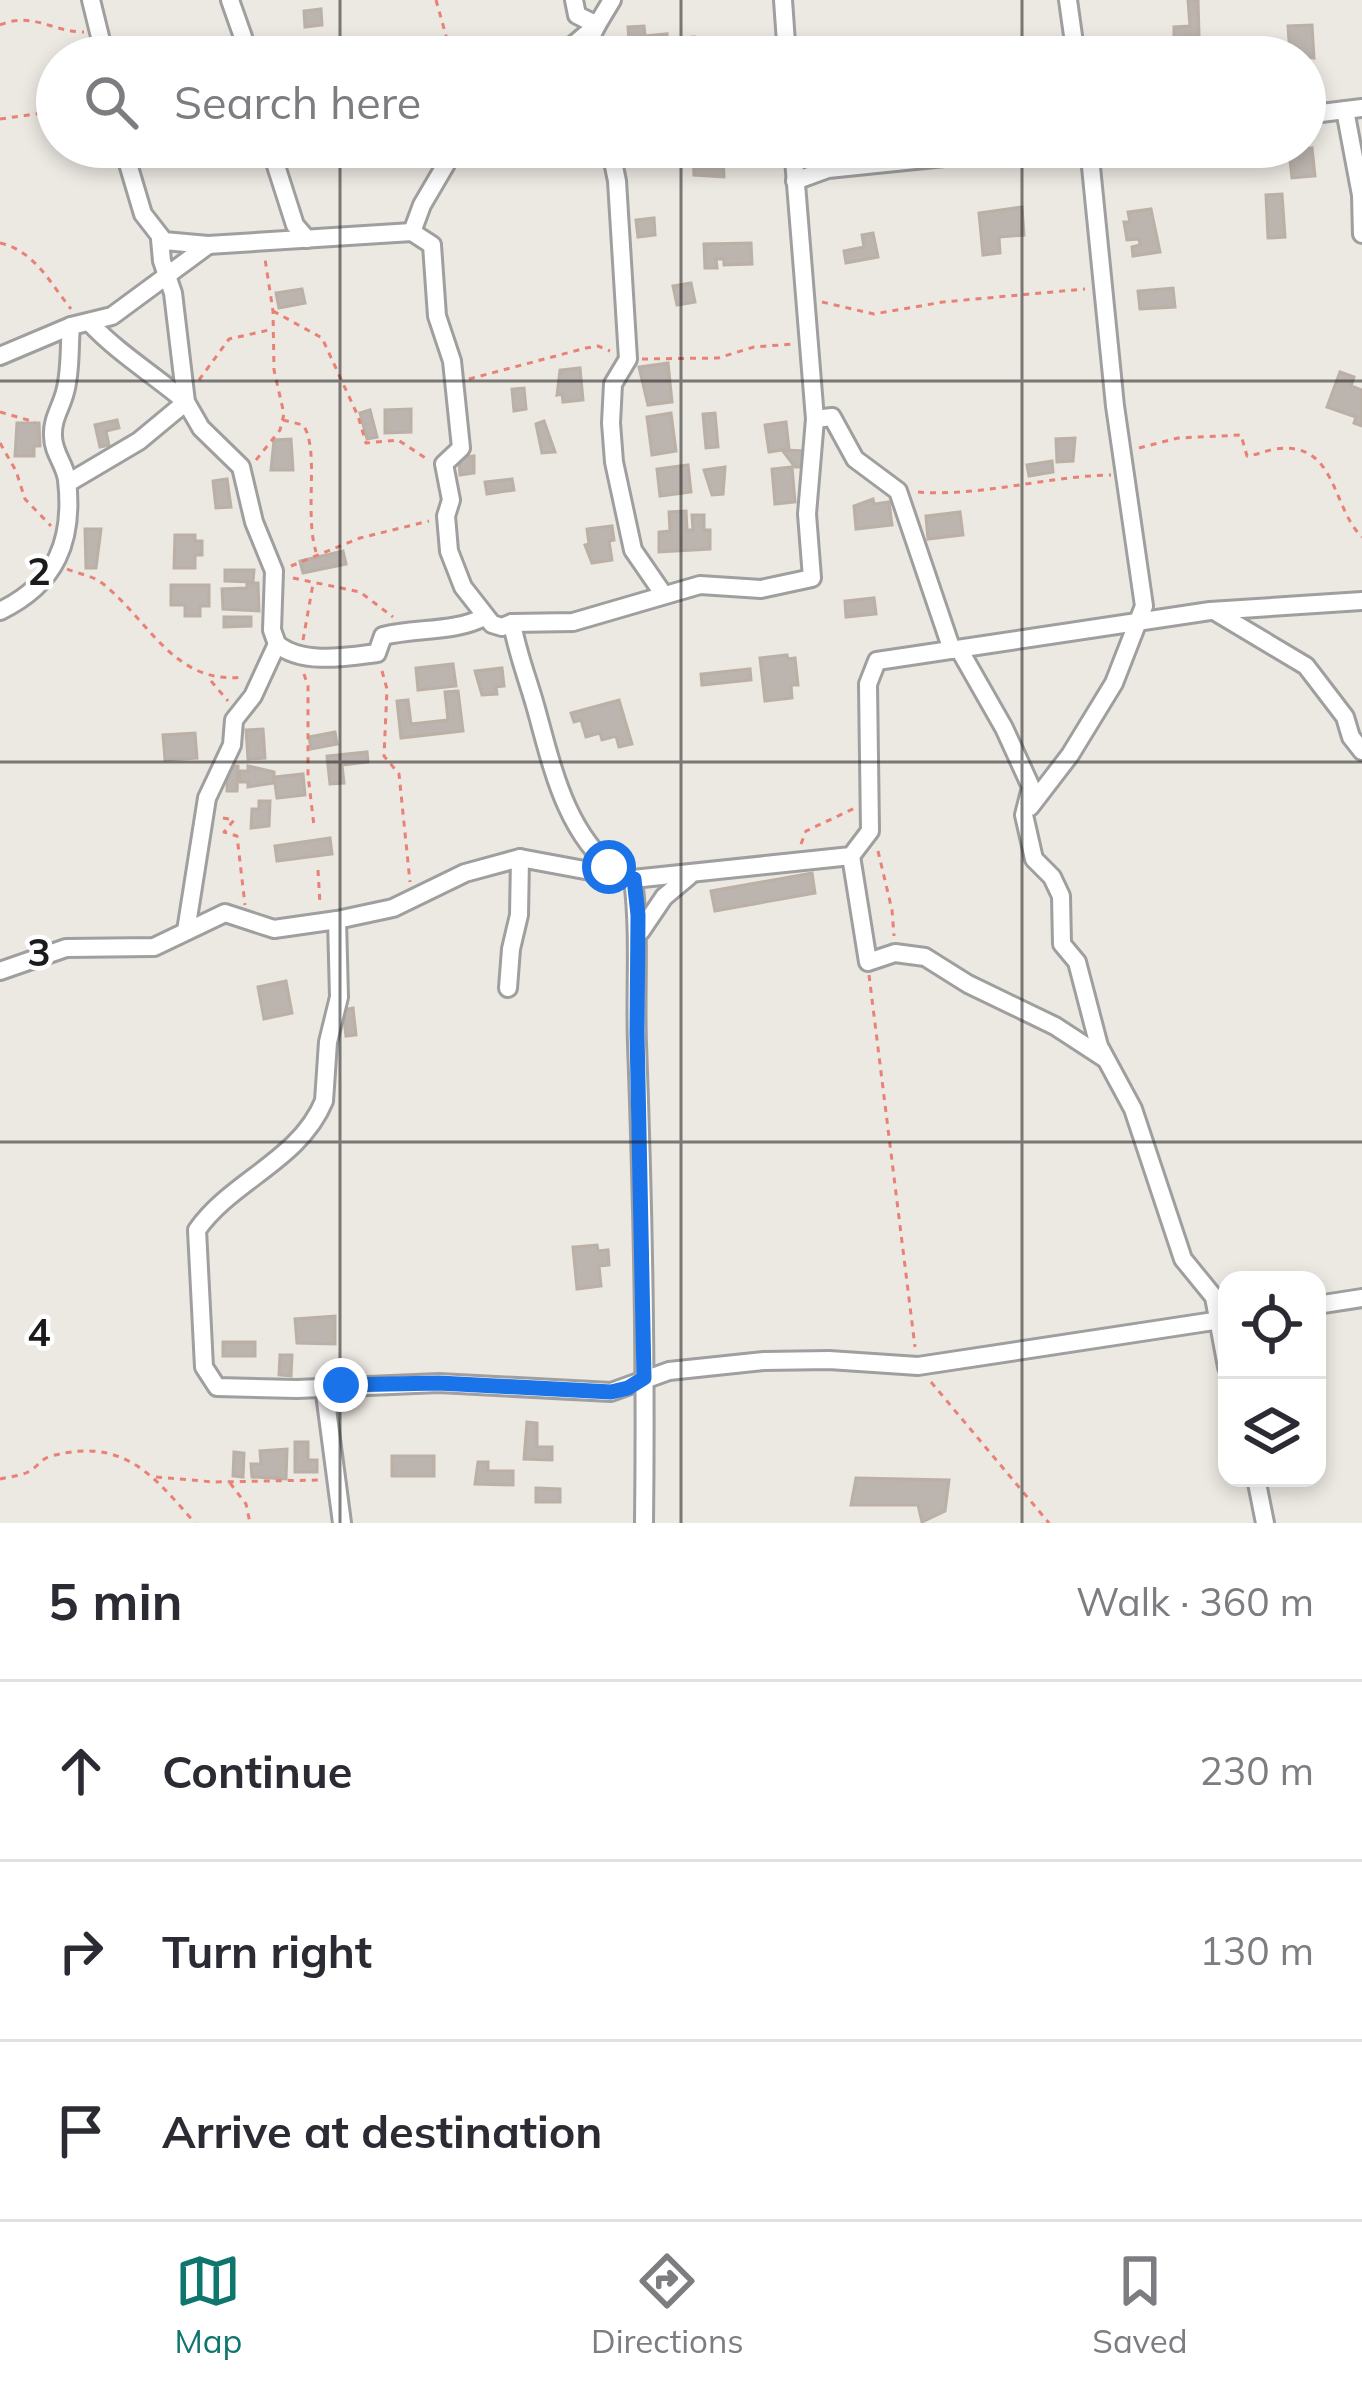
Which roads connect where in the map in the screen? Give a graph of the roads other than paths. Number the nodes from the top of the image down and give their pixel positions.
1 (91, 0) edge
2 (230, 0) edge
3 (574, 0) edge
4 (613, 0) edge
5 (783, 0) edge
6 (1068, 0) edge
7 (597, 25) junction
8 (100, 36) edge
9 (243, 36) edge
10 (584, 36) edge
11 (592, 36) edge
12 (786, 36) edge
13 (1073, 36) edge
14 (1353, 109) edge
15 (129, 168) edge
16 (277, 168) edge
17 (444, 168) edge
18 (614, 168) edge
19 (794, 168) edge
20 (837, 168) edge
21 (1092, 168) edge
22 (795, 181) junction
23 (412, 232) junction
24 (1362, 235) edge
25 (160, 239) junction
26 (307, 239) junction
27 (208, 245) junction
28 (168, 274) junction
29 (80, 324) junction
30 (0, 356) edge
31 (185, 402) junction
32 (815, 419) junction
33 (68, 483) junction
34 (664, 595) junction
35 (1362, 601) edge
36 (1213, 610) junction
37 (0, 611) edge
38 (484, 617) junction
39 (1140, 621) junction
40 (512, 623) junction
41 (277, 644) junction
42 (955, 650) junction
43 (1362, 751) edge
44 (1024, 815) junction
45 (851, 856) junction
46 (520, 858) junction
47 (689, 876) junction
48 (627, 878) junction
49 (334, 921) junction
50 (186, 931) junction
51 (638, 937) junction
52 (0, 971) edge
53 (508, 988) dead end
54 (1107, 1061) junction
55 (1362, 1298) edge
56 (1326, 1304) edge
57 (1218, 1307) edge
58 (1218, 1320) edge
59 (644, 1378) junction
60 (324, 1386) junction
61 (1258, 1487) edge
62 (342, 1523) edge
63 (644, 1523) edge
64 (1264, 1523) edge

1 - 8 street
2 - 9 street
3 - 7 street
4 - 7 street
5 - 12 street
6 - 13 street
7 - 10 street
7 - 11 street
14 - 24 street
15 - 25 street
16 - 26 street
17 - 23 street
18 - 34 street
19 - 22 street
20 - 22 street
21 - 39 street
22 - 32 street
23 - 26 street
23 - 38 street
25 - 27 street
25 - 28 street
26 - 27 street
27 - 28 street
28 - 29 street
28 - 31 street
29 - 30 street
29 - 31 street
29 - 33 street
31 - 33 street
31 - 41 street
32 - 34 street
32 - 42 street
33 - 37 street
34 - 40 street
35 - 36 street
36 - 39 street
36 - 43 street
38 - 40 street
38 - 41 street
39 - 42 street
39 - 44 street
40 - 48 street
41 - 50 street
42 - 44 street
42 - 45 street
44 - 54 street
45 - 47 street
45 - 54 street
46 - 48 street
46 - 49 street
46 - 53 street
47 - 48 street
47 - 51 street
48 - 51 street
49 - 50 street
49 - 60 street
50 - 52 street
51 - 59 street
54 - 57 street
55 - 56 street
58 - 59 street
59 - 60 street
59 - 63 street
60 - 62 street
61 - 64 street

